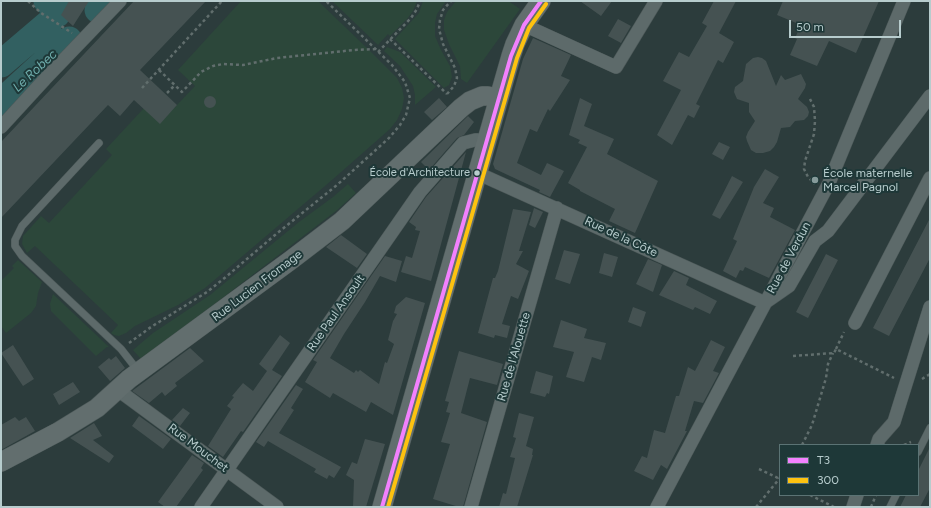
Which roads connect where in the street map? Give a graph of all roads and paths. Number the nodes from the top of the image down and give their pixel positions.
1 (28, 1) edge
2 (120, 1) edge
3 (222, 1) edge
4 (326, 1) edge
5 (420, 1) edge
6 (451, 1) edge
7 (541, 1) edge
8 (656, 1) edge
9 (904, 1) edge
10 (524, 25) junction
11 (390, 39) junction
12 (82, 40) junction
13 (377, 51) junction
14 (159, 70) junction
15 (175, 85) junction
16 (142, 88) dead end
17 (167, 93) dead end
18 (447, 94) junction
19 (498, 98) junction
20 (810, 99) dead end
21 (928, 104) edge
22 (461, 108) junction
23 (1, 127) edge
24 (486, 140) junction
25 (99, 143) dead end
26 (477, 173) junction
27 (930, 178) edge
28 (824, 192) junction
29 (557, 208) junction
30 (802, 235) junction
31 (815, 241) junction
32 (765, 303) junction
33 (930, 308) edge
34 (855, 323) joint
35 (121, 349) junction
36 (836, 349) junction
37 (834, 353) junction
38 (793, 356) dead end
39 (139, 372) junction
40 (930, 374) edge
41 (907, 381) junction
42 (118, 390) junction
43 (930, 428) edge
44 (802, 444) edge
45 (876, 444) edge
46 (919, 450) edge
47 (1, 462) edge
48 (759, 469) dead end
49 (226, 470) junction
50 (779, 479) edge
51 (779, 480) edge
52 (812, 496) edge
53 (857, 496) edge
54 (876, 496) edge
55 (896, 496) edge
56 (201, 507) edge
57 (277, 507) edge
58 (382, 507) edge
59 (471, 507) edge
60 (657, 507) edge
61 (756, 507) edge
62 (834, 507) edge
63 (853, 507) edge
64 (871, 507) edge
65 (890, 507) edge

1 - 12 path
2 - 12 street
3 - 14 path
4 - 13 path
5 - 11 path
6 - 18 path
7 - 10 street
8 - 10 street
9 - 28 street, Rue de Verdun
10 - 19 street
11 - 13 path
11 - 18 path
12 - 23 street
13 - 15 path
13 - 35 path
14 - 15 path
14 - 16 path
15 - 17 path
18 - 22 path
19 - 22 street, Rue Lucien Fromage
19 - 24 street
20 - 28 path
21 - 31 street
22 - 39 street, Rue Lucien Fromage
24 - 26 street
24 - 49 street, Rue Paul Ansoult
25 - 35 lane
26 - 29 street, Rue de la Côte
26 - 58 street
27 - 34 street
28 - 30 street, Rue de Verdun
29 - 32 street, Rue de la Côte
29 - 59 street, Rue de l'Alouette
30 - 31 street
30 - 32 street, Rue de Verdun
31 - 32 street
32 - 60 street, Rue de Verdun
33 - 41 street
34 - 36 path
35 - 39 lane
36 - 37 path
36 - 41 path
37 - 38 path
37 - 44 path
39 - 42 street, Rue Lucien Fromage
40 - 41 path
41 - 45 street
42 - 47 street, Rue Lucien Fromage
42 - 49 street, Rue Mouchet
43 - 46 lane
48 - 50 path
49 - 56 street, Rue Paul Ansoult
49 - 57 street, Rue Mouchet
51 - 61 path
52 - 62 path
53 - 63 street
54 - 64 path
55 - 65 lane

